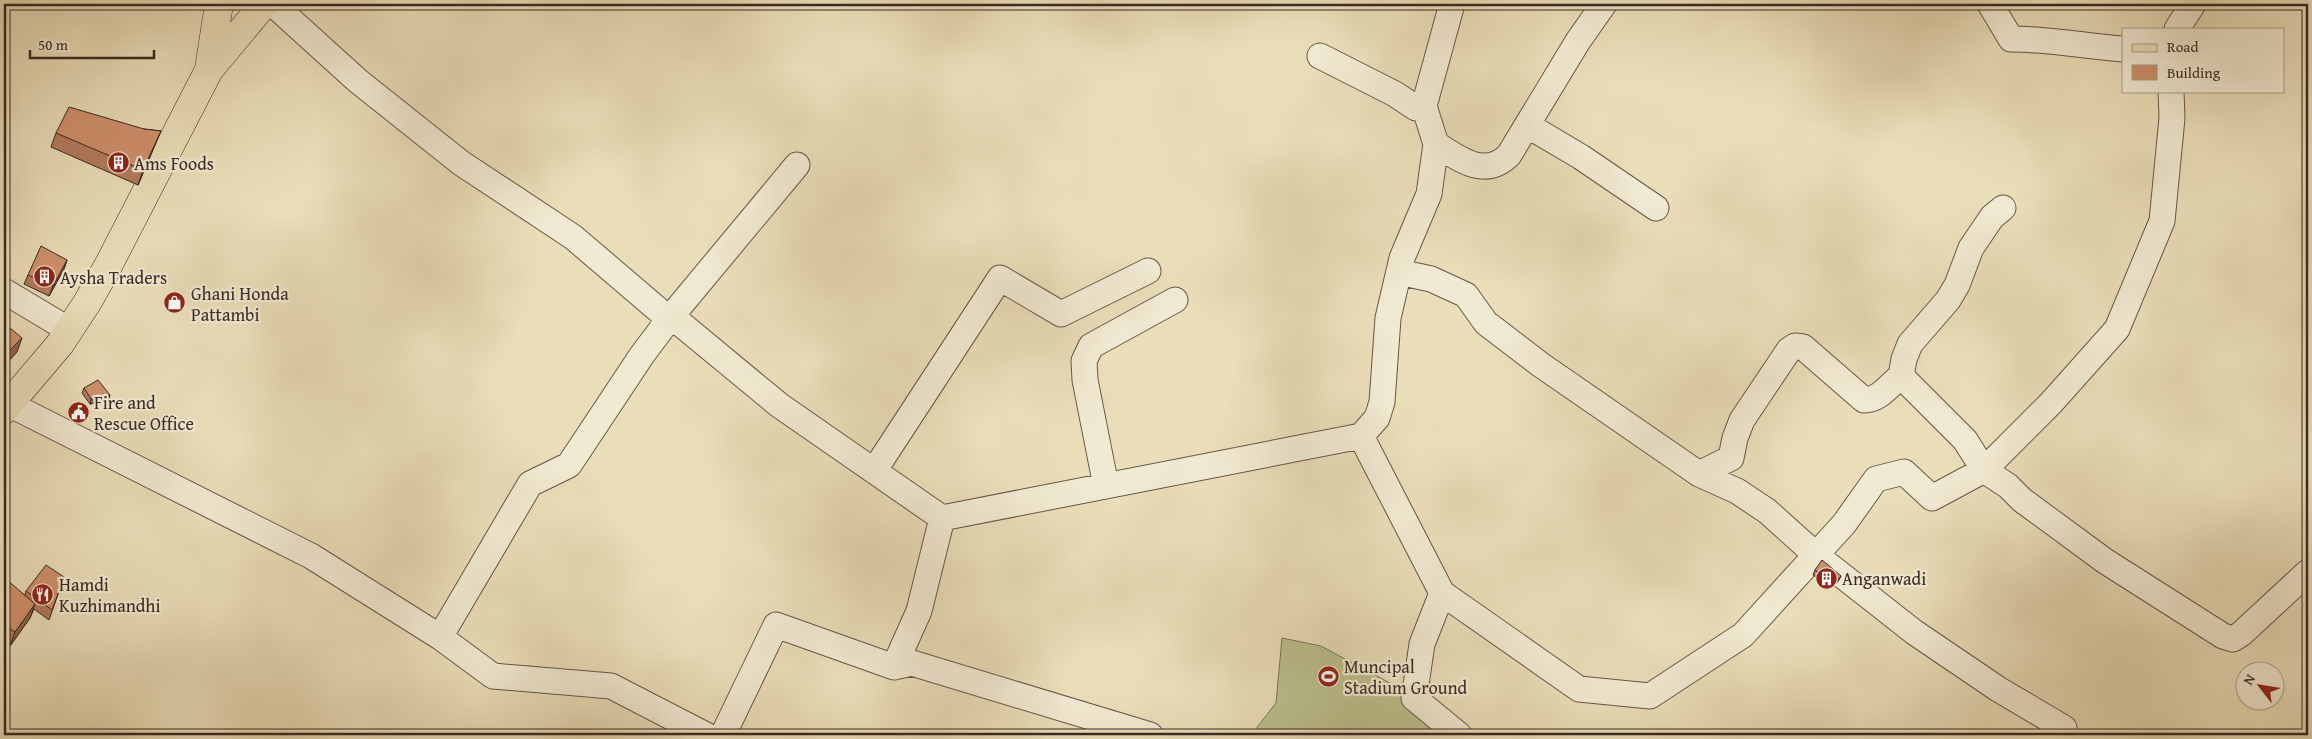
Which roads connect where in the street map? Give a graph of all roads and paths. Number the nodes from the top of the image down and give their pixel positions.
1 (219, 4) edge
2 (264, 4) edge
3 (273, 4) edge
4 (1452, 4) edge
5 (1604, 4) edge
6 (1990, 4) edge
7 (2193, 4) edge
8 (2178, 28) edge
9 (2122, 48) edge
10 (1320, 56) dead end
11 (209, 70) junction
12 (2171, 92) edge
13 (1424, 106) junction
14 (1527, 125) junction
15 (1436, 144) junction
16 (797, 165) dead end
17 (1656, 208) dead end
18 (2003, 208) dead end
19 (1148, 271) dead end
20 (1399, 272) junction
21 (4, 291) edge
22 (1175, 300) dead end
23 (669, 318) junction
24 (69, 330) junction
25 (1901, 376) junction
26 (6, 407) edge
27 (1361, 436) junction
28 (1984, 470) junction
29 (874, 471) junction
30 (1699, 474) junction
31 (1106, 486) junction
32 (942, 518) junction
33 (1816, 555) junction
34 (2308, 572) edge
35 (1442, 593) junction
36 (440, 637) junction
37 (894, 667) junction
38 (706, 735) edge
39 (722, 735) edge
40 (1150, 735) edge
41 (1459, 735) edge
42 (2064, 735) edge

1 - 11 main road
2 - 11 main road
3 - 23 street
4 - 13 street
5 - 14 street
6 - 9 street
7 - 8 street
10 - 13 street
11 - 24 main road
12 - 28 street
13 - 15 street
14 - 15 street
14 - 17 street
15 - 20 street
16 - 23 street
18 - 25 street
19 - 29 street
20 - 27 street
20 - 30 street
21 - 24 street
22 - 31 street
23 - 29 street
23 - 36 street
24 - 26 main road
25 - 28 street
25 - 30 street
26 - 36 street
27 - 31 street
27 - 35 street
28 - 33 street
28 - 34 street
29 - 32 street
30 - 33 street
31 - 32 street
32 - 37 street
33 - 35 street
33 - 42 street
35 - 41 street
36 - 38 street
37 - 39 street
37 - 40 street

